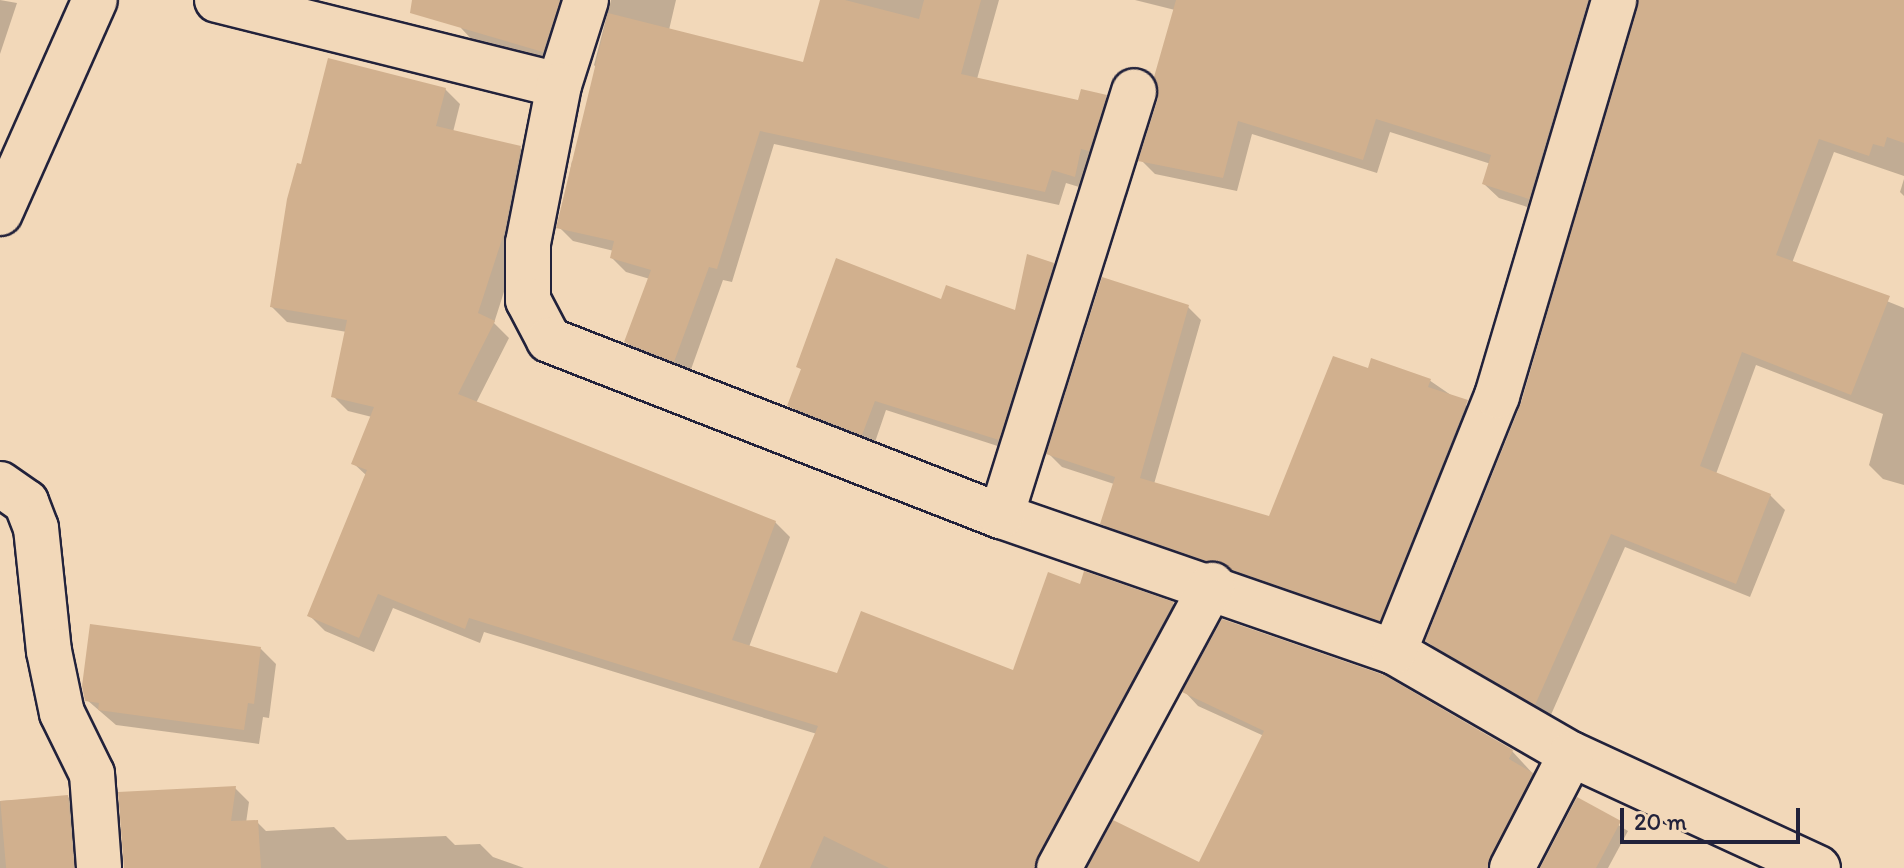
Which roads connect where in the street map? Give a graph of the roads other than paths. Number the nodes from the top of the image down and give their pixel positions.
1 (95, 0) edge
2 (217, 0) edge
3 (586, 0) edge
4 (1614, 0) edge
5 (559, 85) junction
6 (1134, 91) dead end
7 (0, 213) edge
8 (0, 484) edge
9 (1001, 516) junction
10 (1212, 585) junction
11 (1394, 652) junction
12 (1571, 754) junction
13 (99, 868) edge
14 (1059, 868) edge
15 (1512, 868) edge
16 (1818, 868) edge

1 - 7 street
2 - 5 street
3 - 5 street
4 - 11 street
5 - 9 street
6 - 9 street
8 - 13 street
9 - 10 street
10 - 11 street
10 - 14 street
11 - 12 street
12 - 15 street
12 - 16 street

